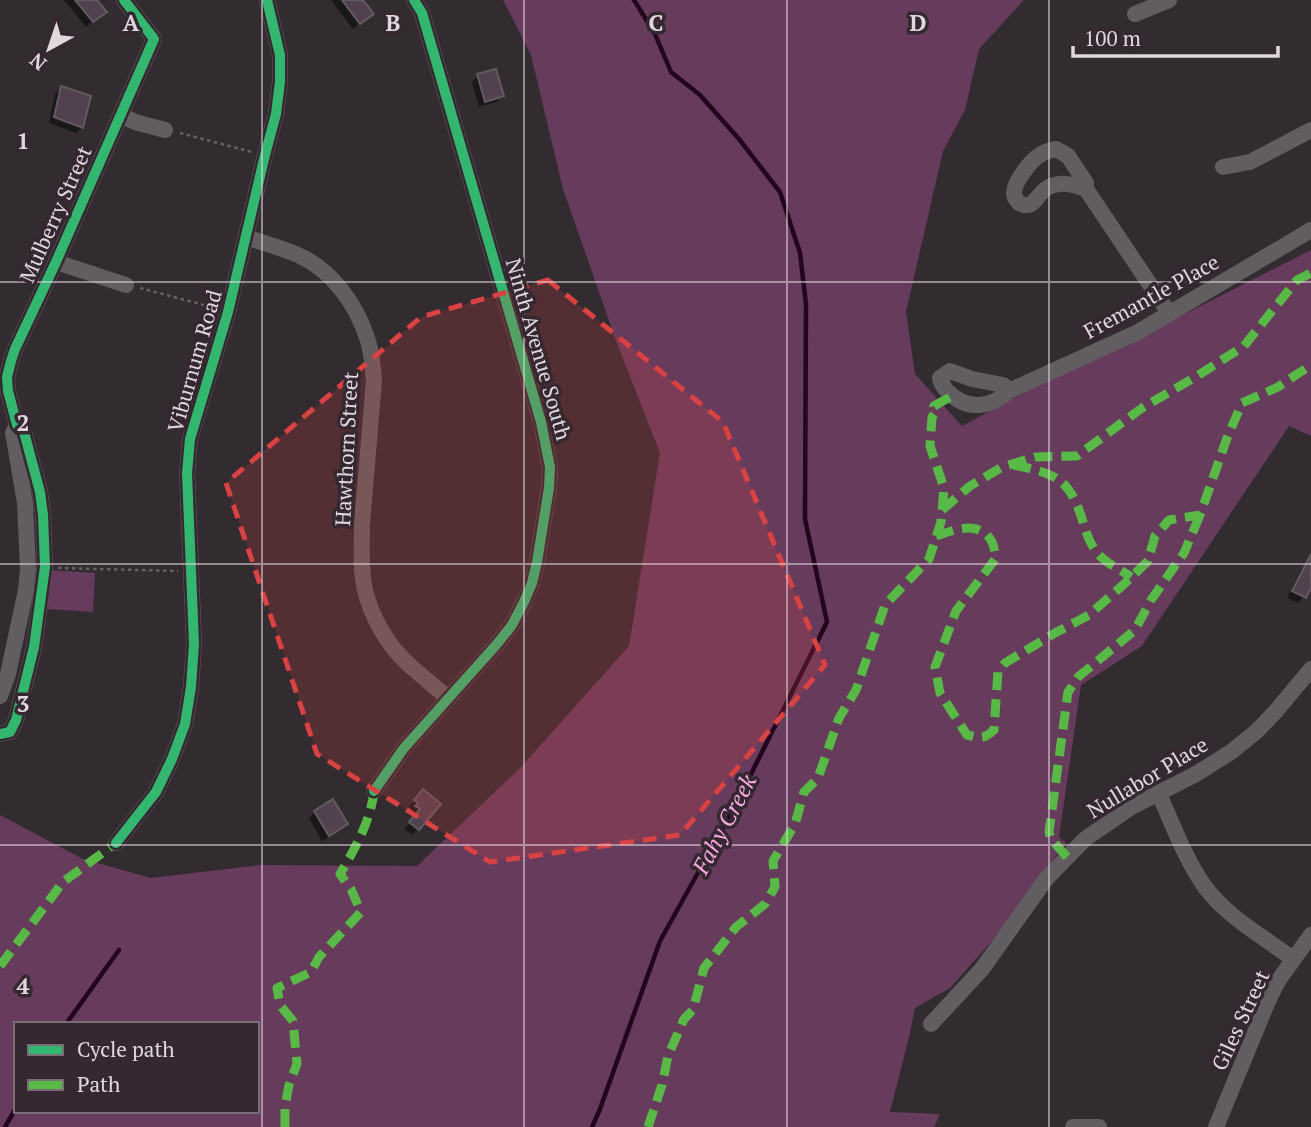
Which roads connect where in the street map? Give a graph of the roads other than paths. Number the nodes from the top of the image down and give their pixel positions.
1 (124, 0) edge
2 (267, 0) edge
3 (414, 0) edge
4 (1170, 0) edge
5 (1135, 14) dead end
6 (121, 115) junction
7 (165, 130) road end
8 (1311, 130) edge
9 (1223, 167) dead end
10 (1086, 189) junction
11 (1311, 230) edge
12 (246, 237) junction
13 (56, 262) junction
14 (126, 285) road end
15 (1168, 313) junction
16 (1009, 391) dead end
17 (17, 425) junction
18 (1311, 669) edge
19 (0, 695) edge
20 (448, 698) junction
21 (0, 734) edge
22 (374, 791) dead end
23 (1159, 794) junction
24 (116, 843) dead end
25 (1311, 935) edge
26 (1293, 959) junction
27 (931, 1024) dead end
28 (1073, 1127) edge
29 (1098, 1127) edge
30 (1216, 1127) edge

1 - 6 street, Mulberry Street
2 - 12 street, Viburnum Road
3 - 20 street, Ninth Avenue South
4 - 5 street
6 - 7 street
6 - 13 street, Mulberry Street
8 - 9 street
10 - 10 street
10 - 15 street
11 - 15 street, Fremantle Place
12 - 20 street, Hawthorn Street
12 - 24 street, Viburnum Road
13 - 14 street
13 - 17 street, Mulberry Street
15 - 16 street, Fremantle Place
17 - 19 street, Mulberry Street
17 - 21 street, Mulberry Street
18 - 23 street, Nullabor Place
20 - 22 street, Ninth Avenue South
23 - 26 street
23 - 27 street, Nullabor Place
25 - 26 street, Giles Street
26 - 30 street, Giles Street
28 - 29 street

